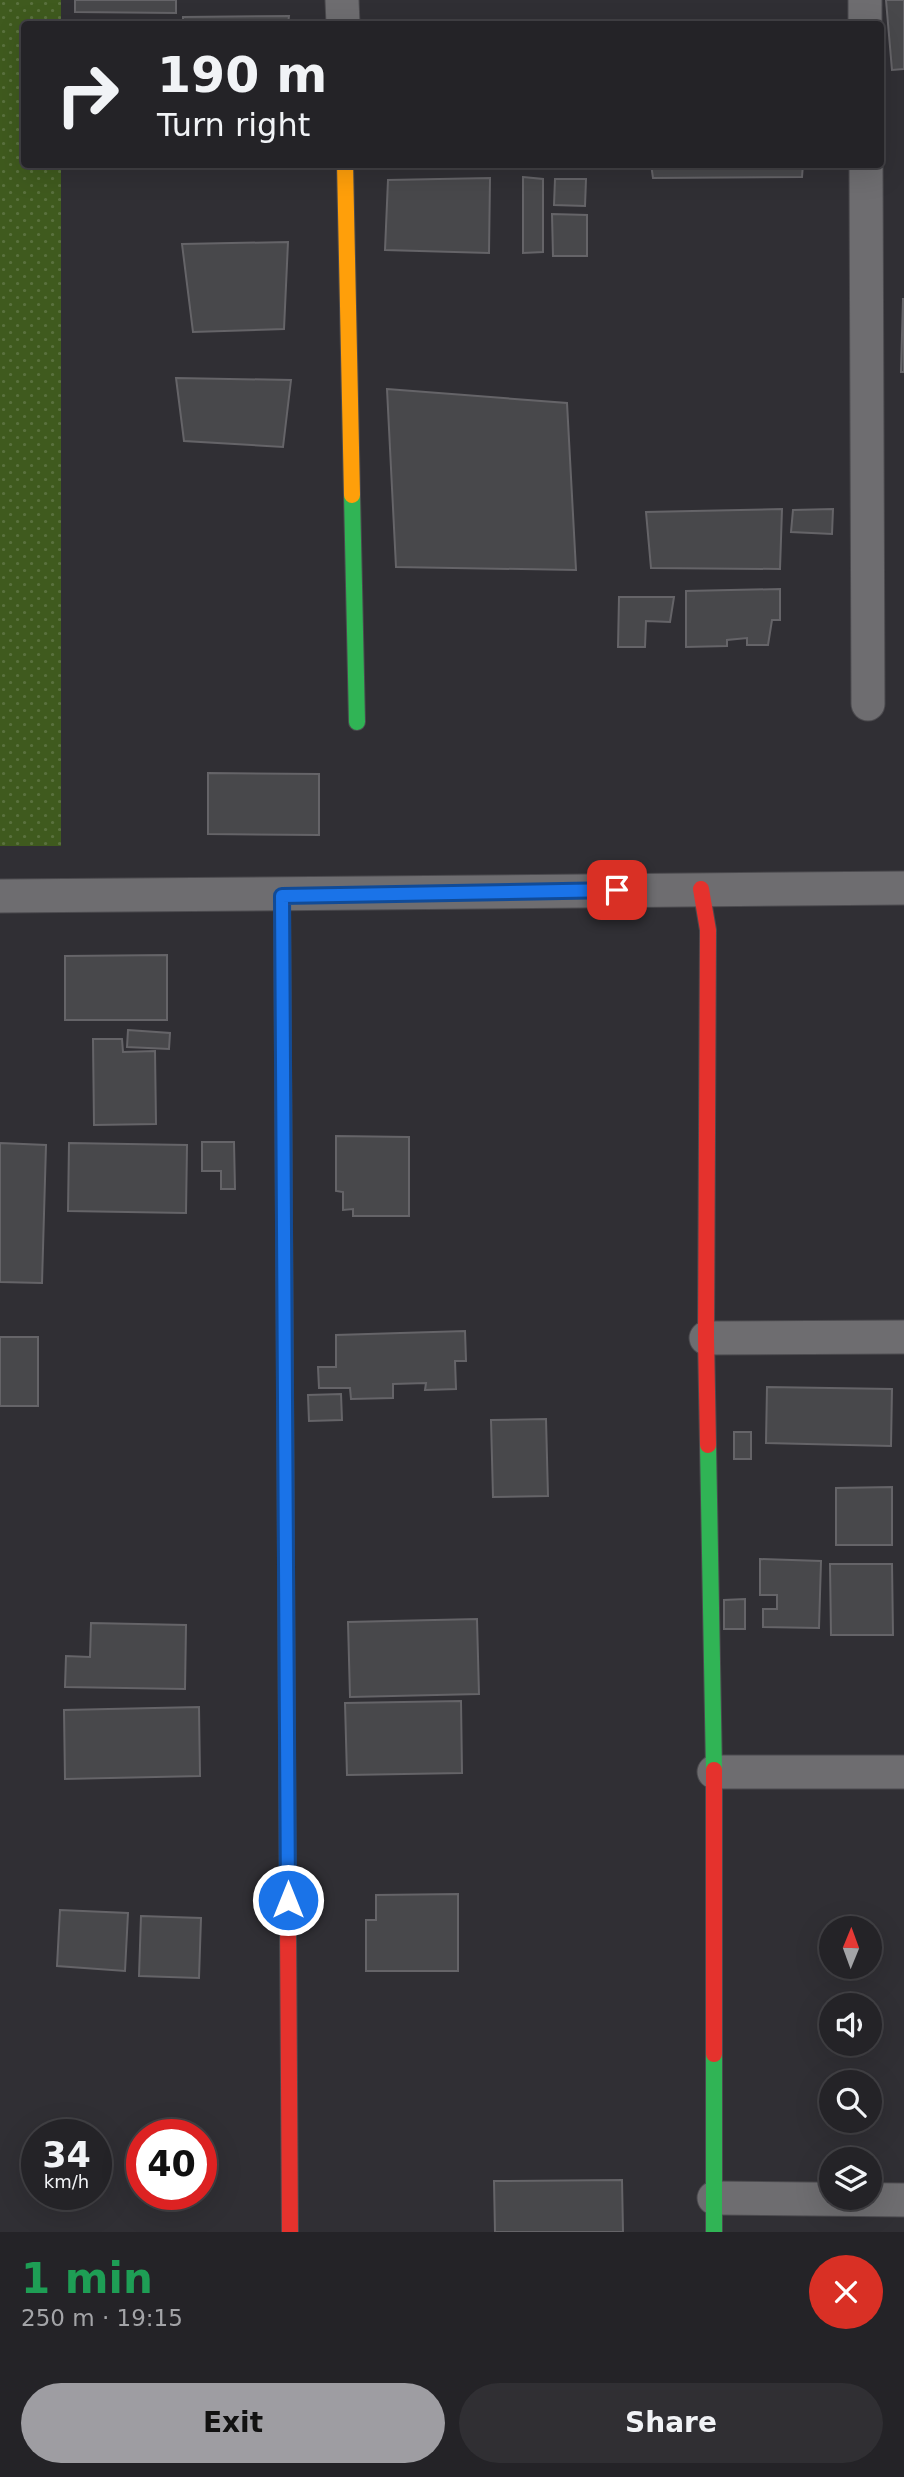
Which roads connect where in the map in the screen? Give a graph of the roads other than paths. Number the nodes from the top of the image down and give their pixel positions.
1 (342, 0) edge
2 (865, 0) edge
3 (342, 21) edge
4 (865, 21) edge
5 (345, 168) edge
6 (866, 168) edge
7 (867, 704) dead end
8 (357, 722) dead end
9 (904, 888) edge
10 (701, 889) junction
11 (0, 896) edge
12 (282, 896) junction
13 (904, 1337) edge
14 (706, 1338) junction
15 (714, 1772) junction
16 (904, 1772) edge
17 (714, 2198) junction
18 (904, 2200) edge
19 (290, 2232) edge
20 (714, 2232) edge

1 - 3 street
2 - 4 street
5 - 8 street
6 - 7 street
9 - 10 street
10 - 12 street
10 - 14 street
11 - 12 street
12 - 19 street
13 - 14 street
14 - 15 street
15 - 16 street
15 - 17 street
17 - 18 street
17 - 20 street

